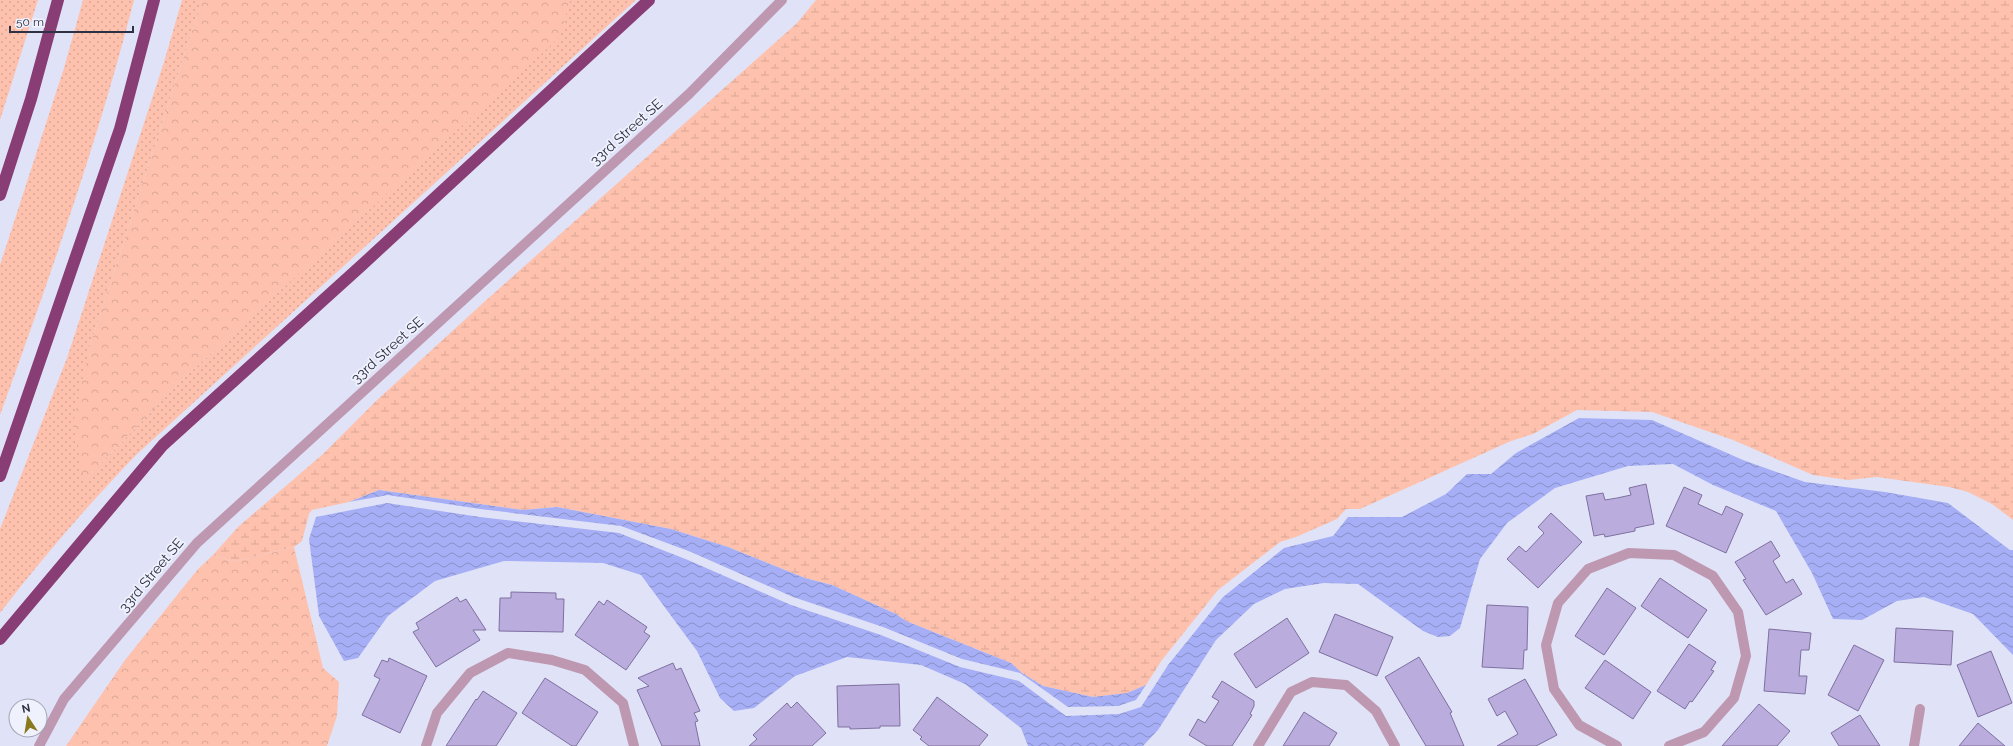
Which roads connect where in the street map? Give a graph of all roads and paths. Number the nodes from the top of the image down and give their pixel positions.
1 (58, 0) edge
2 (154, 0) edge
3 (649, 0) edge
4 (782, 0) edge
5 (0, 195) edge
6 (0, 476) edge
7 (0, 639) edge
8 (1920, 708) dead end
9 (39, 746) edge
10 (426, 746) edge
11 (634, 746) edge
12 (1258, 746) edge
13 (1395, 746) edge
14 (1618, 746) edge
15 (1669, 746) edge
16 (1914, 746) edge

1 - 5 highway
2 - 6 highway
3 - 7 highway
4 - 9 street, 33rd Street SE
8 - 16 street
10 - 11 street
12 - 13 street
14 - 15 street

